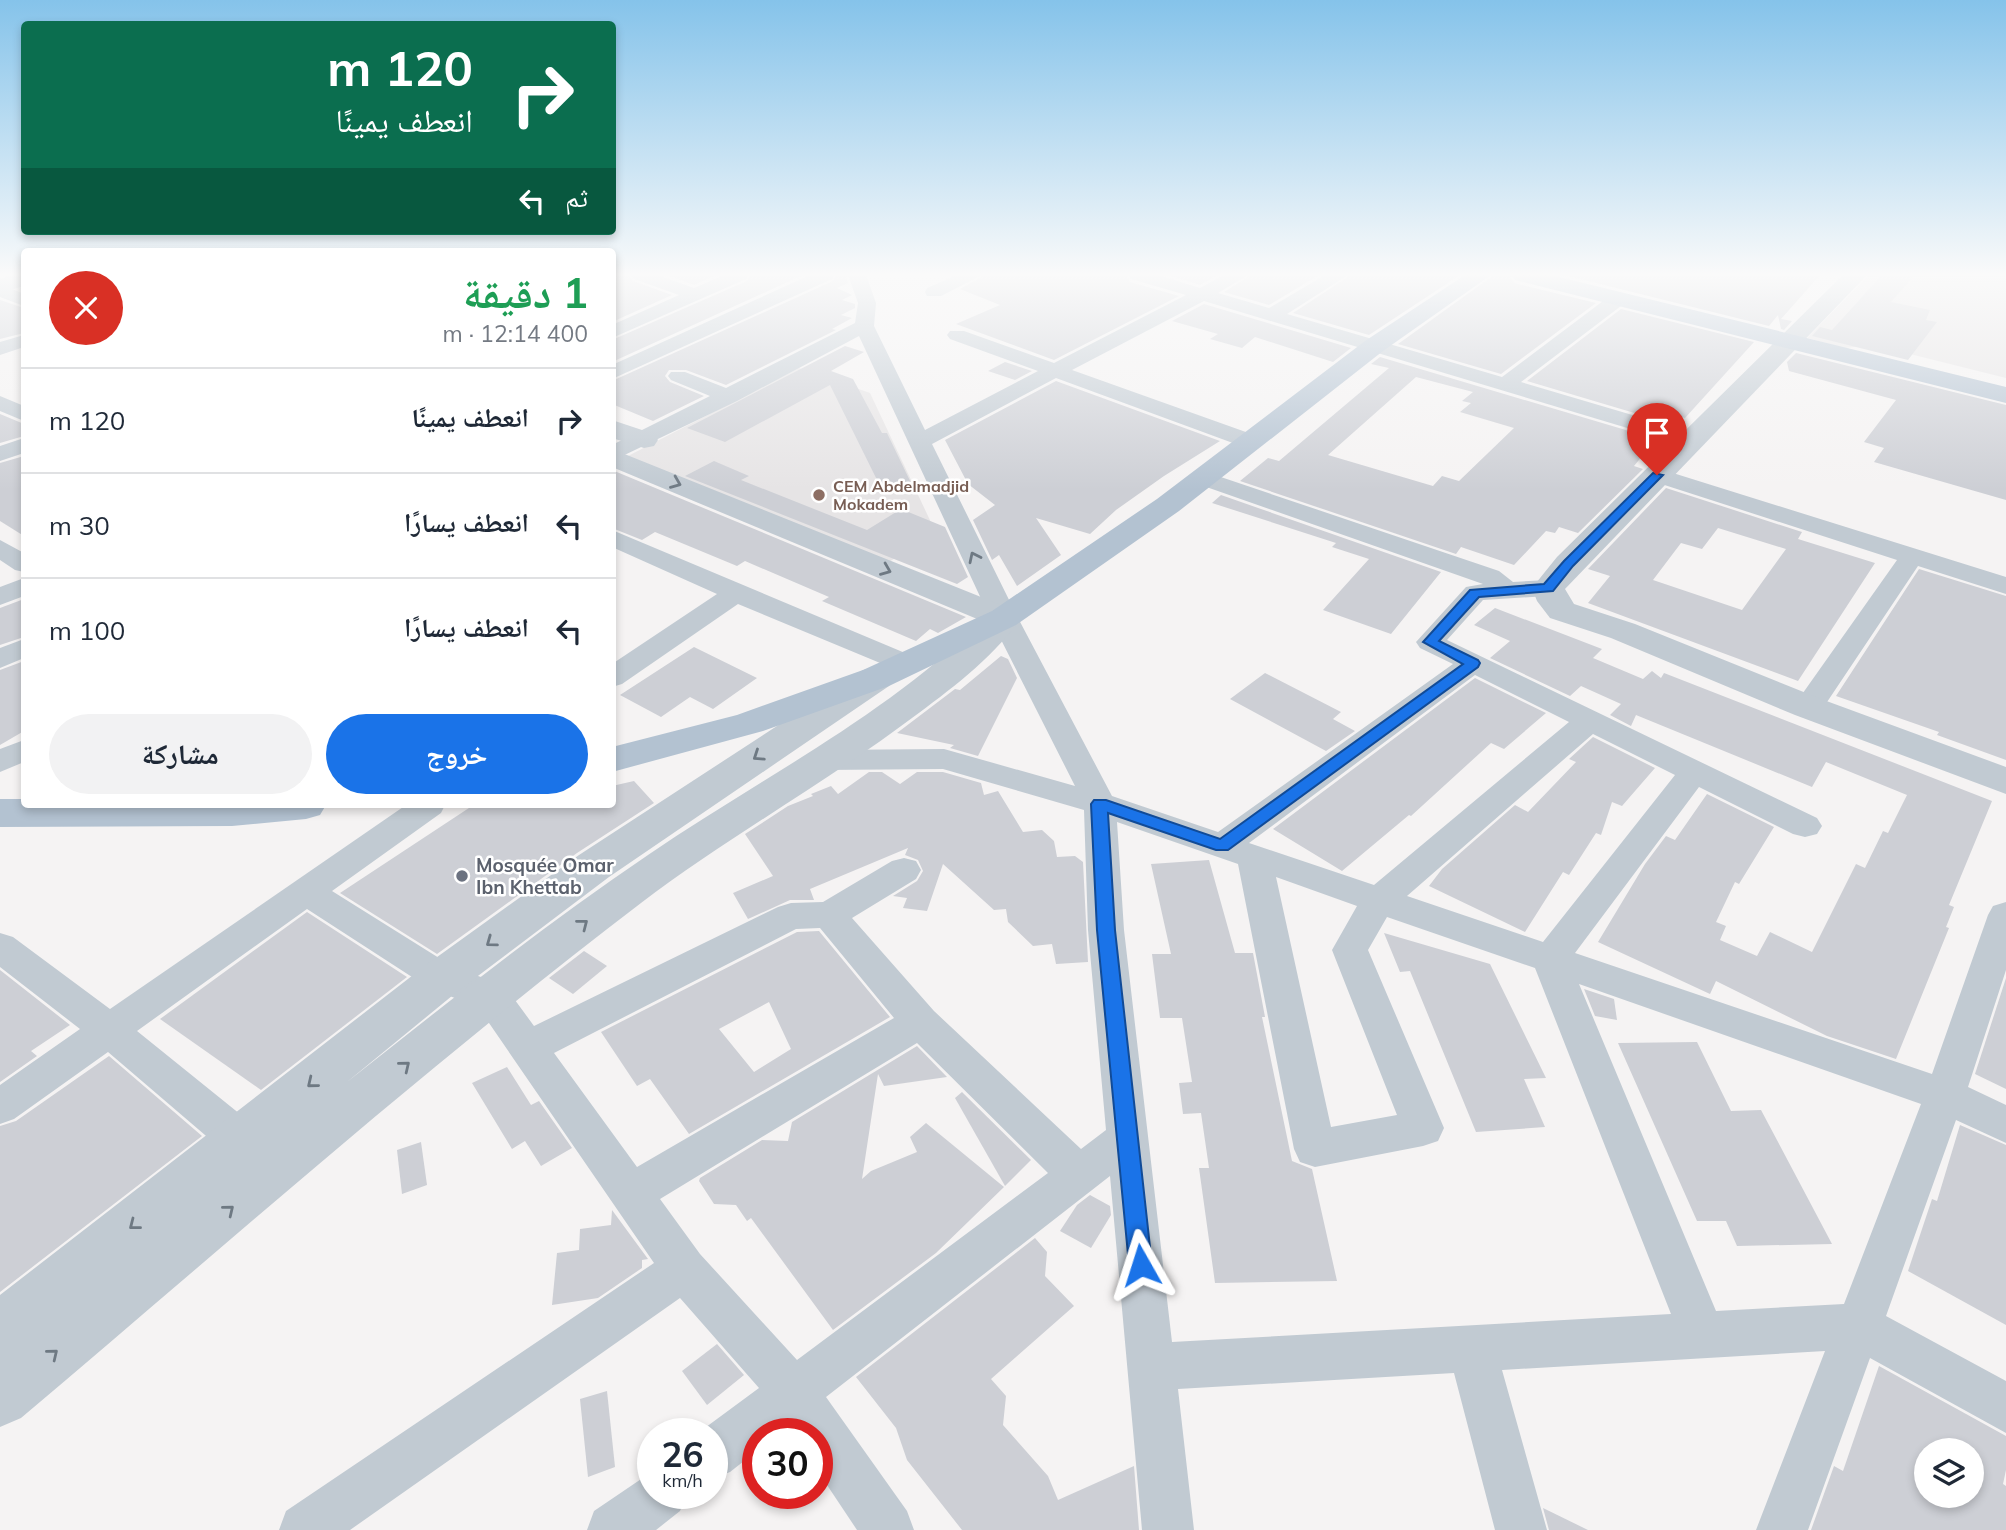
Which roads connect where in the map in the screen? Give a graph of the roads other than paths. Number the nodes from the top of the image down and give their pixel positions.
1 (670, 346) edge
2 (825, 346) edge
3 (873, 346) edge
4 (988, 346) edge
5 (1105, 346) edge
6 (1374, 346) edge
7 (1375, 346) edge
8 (1555, 346) edge
9 (1787, 346) edge
10 (1809, 346) edge
11 (616, 371) edge
12 (1056, 372) junction
13 (678, 376) dead end
14 (1504, 385) junction
15 (2006, 395) edge
16 (729, 396) junction
17 (0, 402) edge
18 (21, 413) edge
19 (616, 430) edge
20 (644, 440) junction
21 (1692, 440) junction
22 (1249, 441) junction
23 (918, 443) junction
24 (21, 446) edge
25 (0, 454) edge
26 (616, 454) edge
27 (616, 458) edge
28 (1657, 475) junction
29 (1203, 478) junction
30 (616, 539) edge
31 (0, 548) edge
32 (1912, 556) junction
33 (21, 562) edge
34 (2006, 586) edge
35 (21, 587) edge
36 (1548, 588) junction
37 (1507, 591) junction
38 (736, 593) junction
39 (0, 597) edge
40 (1004, 618) junction
41 (1623, 631) junction
42 (21, 648) edge
43 (0, 659) edge
44 (1473, 663) junction
45 (891, 671) junction
46 (616, 675) edge
47 (1808, 707) junction
48 (1590, 721) junction
49 (21, 752) edge
50 (616, 759) edge
51 (823, 760) junction
52 (0, 762) edge
53 (1694, 772) junction
54 (2006, 781) edge
55 (2006, 795) edge
56 (1100, 804) junction
57 (274, 808) edge
58 (425, 808) edge
59 (0, 813) edge
60 (1805, 826) dead end
61 (1238, 852) junction
62 (904, 870) dead end
63 (306, 891) junction
64 (1379, 900) junction
65 (829, 915) junction
66 (2006, 915) edge
67 (0, 947) edge
68 (1550, 959) junction
69 (442, 978) junction
70 (491, 996) junction
71 (919, 1022) junction
72 (109, 1030) junction
73 (527, 1048) junction
74 (1945, 1095) junction
75 (0, 1107) edge
76 (2006, 1125) edge
77 (1128, 1138) junction
78 (241, 1140) junction
79 (1079, 1175) junction
80 (631, 1193) junction
81 (684, 1269) junction
82 (1858, 1326) junction
83 (0, 1331) edge
84 (1703, 1336) junction
85 (1472, 1349) junction
86 (1151, 1367) junction
87 (794, 1392) junction
88 (0, 1397) edge
89 (2006, 1408) edge
90 (728, 1442) edge
91 (640, 1509) edge
92 (305, 1530) edge
93 (612, 1530) edge
94 (888, 1530) edge
95 (1168, 1530) edge
96 (1521, 1530) edge
97 (1782, 1530) edge

1 - 11 street
2 - 16 street
3 - 23 street
4 - 12 street
5 - 12 street
6 - 22 main road
7 - 14 street
8 - 14 street
9 - 21 street
10 - 15 main road
12 - 22 street
12 - 23 street
13 - 16 street
14 - 21 street
16 - 20 street
17 - 18 street
19 - 20 street
20 - 26 street
21 - 28 street
22 - 29 main road
40 -> 23 street
24 - 25 street
27 -> 40 street
28 - 32 street
28 - 36 street
29 - 37 street
29 - 40 main road
30 - 38 street
31 - 33 street
32 - 34 street
32 - 47 street
35 - 39 street
36 - 37 street
36 - 41 street
37 - 44 street
38 - 45 street
38 - 46 street
40 - 45 main road
40 - 51 street
40 - 56 street
41 - 47 street
41 - 55 street
42 - 43 street
44 - 48 street
44 - 61 street
45 - 50 main road
45 -> 69 street
47 - 54 street
48 - 53 street
48 - 64 street
49 - 52 street
51 - 56 street
70 -> 51 street
53 - 60 street
53 - 68 street
56 - 61 street
56 - 77 street
57 - 59 main road
58 - 63 street
61 - 64 street
61 - 64 street
62 - 65 street
63 - 69 street
63 - 72 street
64 - 68 street
65 - 71 street
65 - 73 street
66 - 74 street
67 - 72 street
68 - 74 street
68 - 84 street
69 - 70 street
69 -> 78 street
70 - 73 street
88 -> 70 street
71 - 79 street
71 - 80 street
72 - 75 street
72 - 78 street
73 - 80 street
74 - 76 street
74 - 82 street
77 - 79 street
77 - 86 street
78 -> 83 street
79 - 87 street
80 - 81 street
81 - 87 street
81 - 92 street
82 - 84 street
82 - 89 street
82 - 97 street
84 - 85 street
85 - 86 street
85 - 96 street
86 - 95 street
87 - 90 street
87 - 94 street
91 - 93 street

